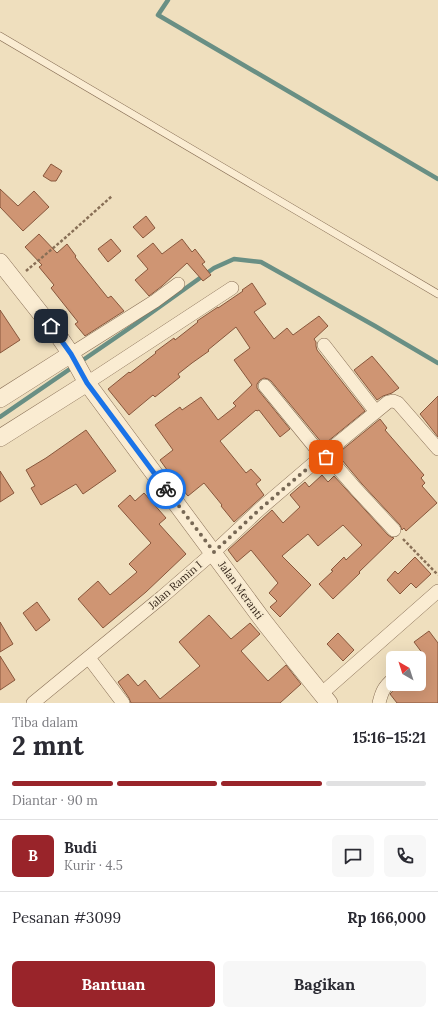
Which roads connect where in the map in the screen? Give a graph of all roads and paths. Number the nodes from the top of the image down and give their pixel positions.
1 (0, 36) edge
2 (112, 196) dead end
3 (0, 262) edge
4 (14, 280) junction
5 (178, 284) dead end
6 (232, 288) dead end
7 (438, 294) edge
8 (324, 345) dead end
9 (79, 368) junction
10 (265, 386) dead end
11 (0, 399) edge
12 (376, 412) junction
13 (0, 438) edge
14 (438, 449) edge
15 (322, 456) junction
16 (394, 530) joint
17 (214, 552) junction
18 (438, 575) edge
19 (438, 591) edge
20 (89, 658) junction
21 (386, 685) edge
22 (325, 698) edge
23 (33, 703) edge
24 (123, 703) edge
25 (379, 703) edge

1 - 7 lane
2 - 4 path
3 - 4 street, Jalan Meranti
4 - 9 street, Jalan Meranti
5 - 9 street
6 - 9 street
8 - 12 street
9 - 11 street
9 - 13 street
9 - 17 street, Jalan Meranti
10 - 15 street
12 - 14 street, Jalan Ramin I
12 - 15 street, Jalan Ramin I
15 - 16 street
15 - 17 street, Jalan Ramin I
16 - 18 path
17 - 20 street, Jalan Ramin I
17 - 22 street, Jalan Meranti
19 - 22 street
20 - 23 street, Jalan Ramin I
20 - 24 street
21 - 25 street

